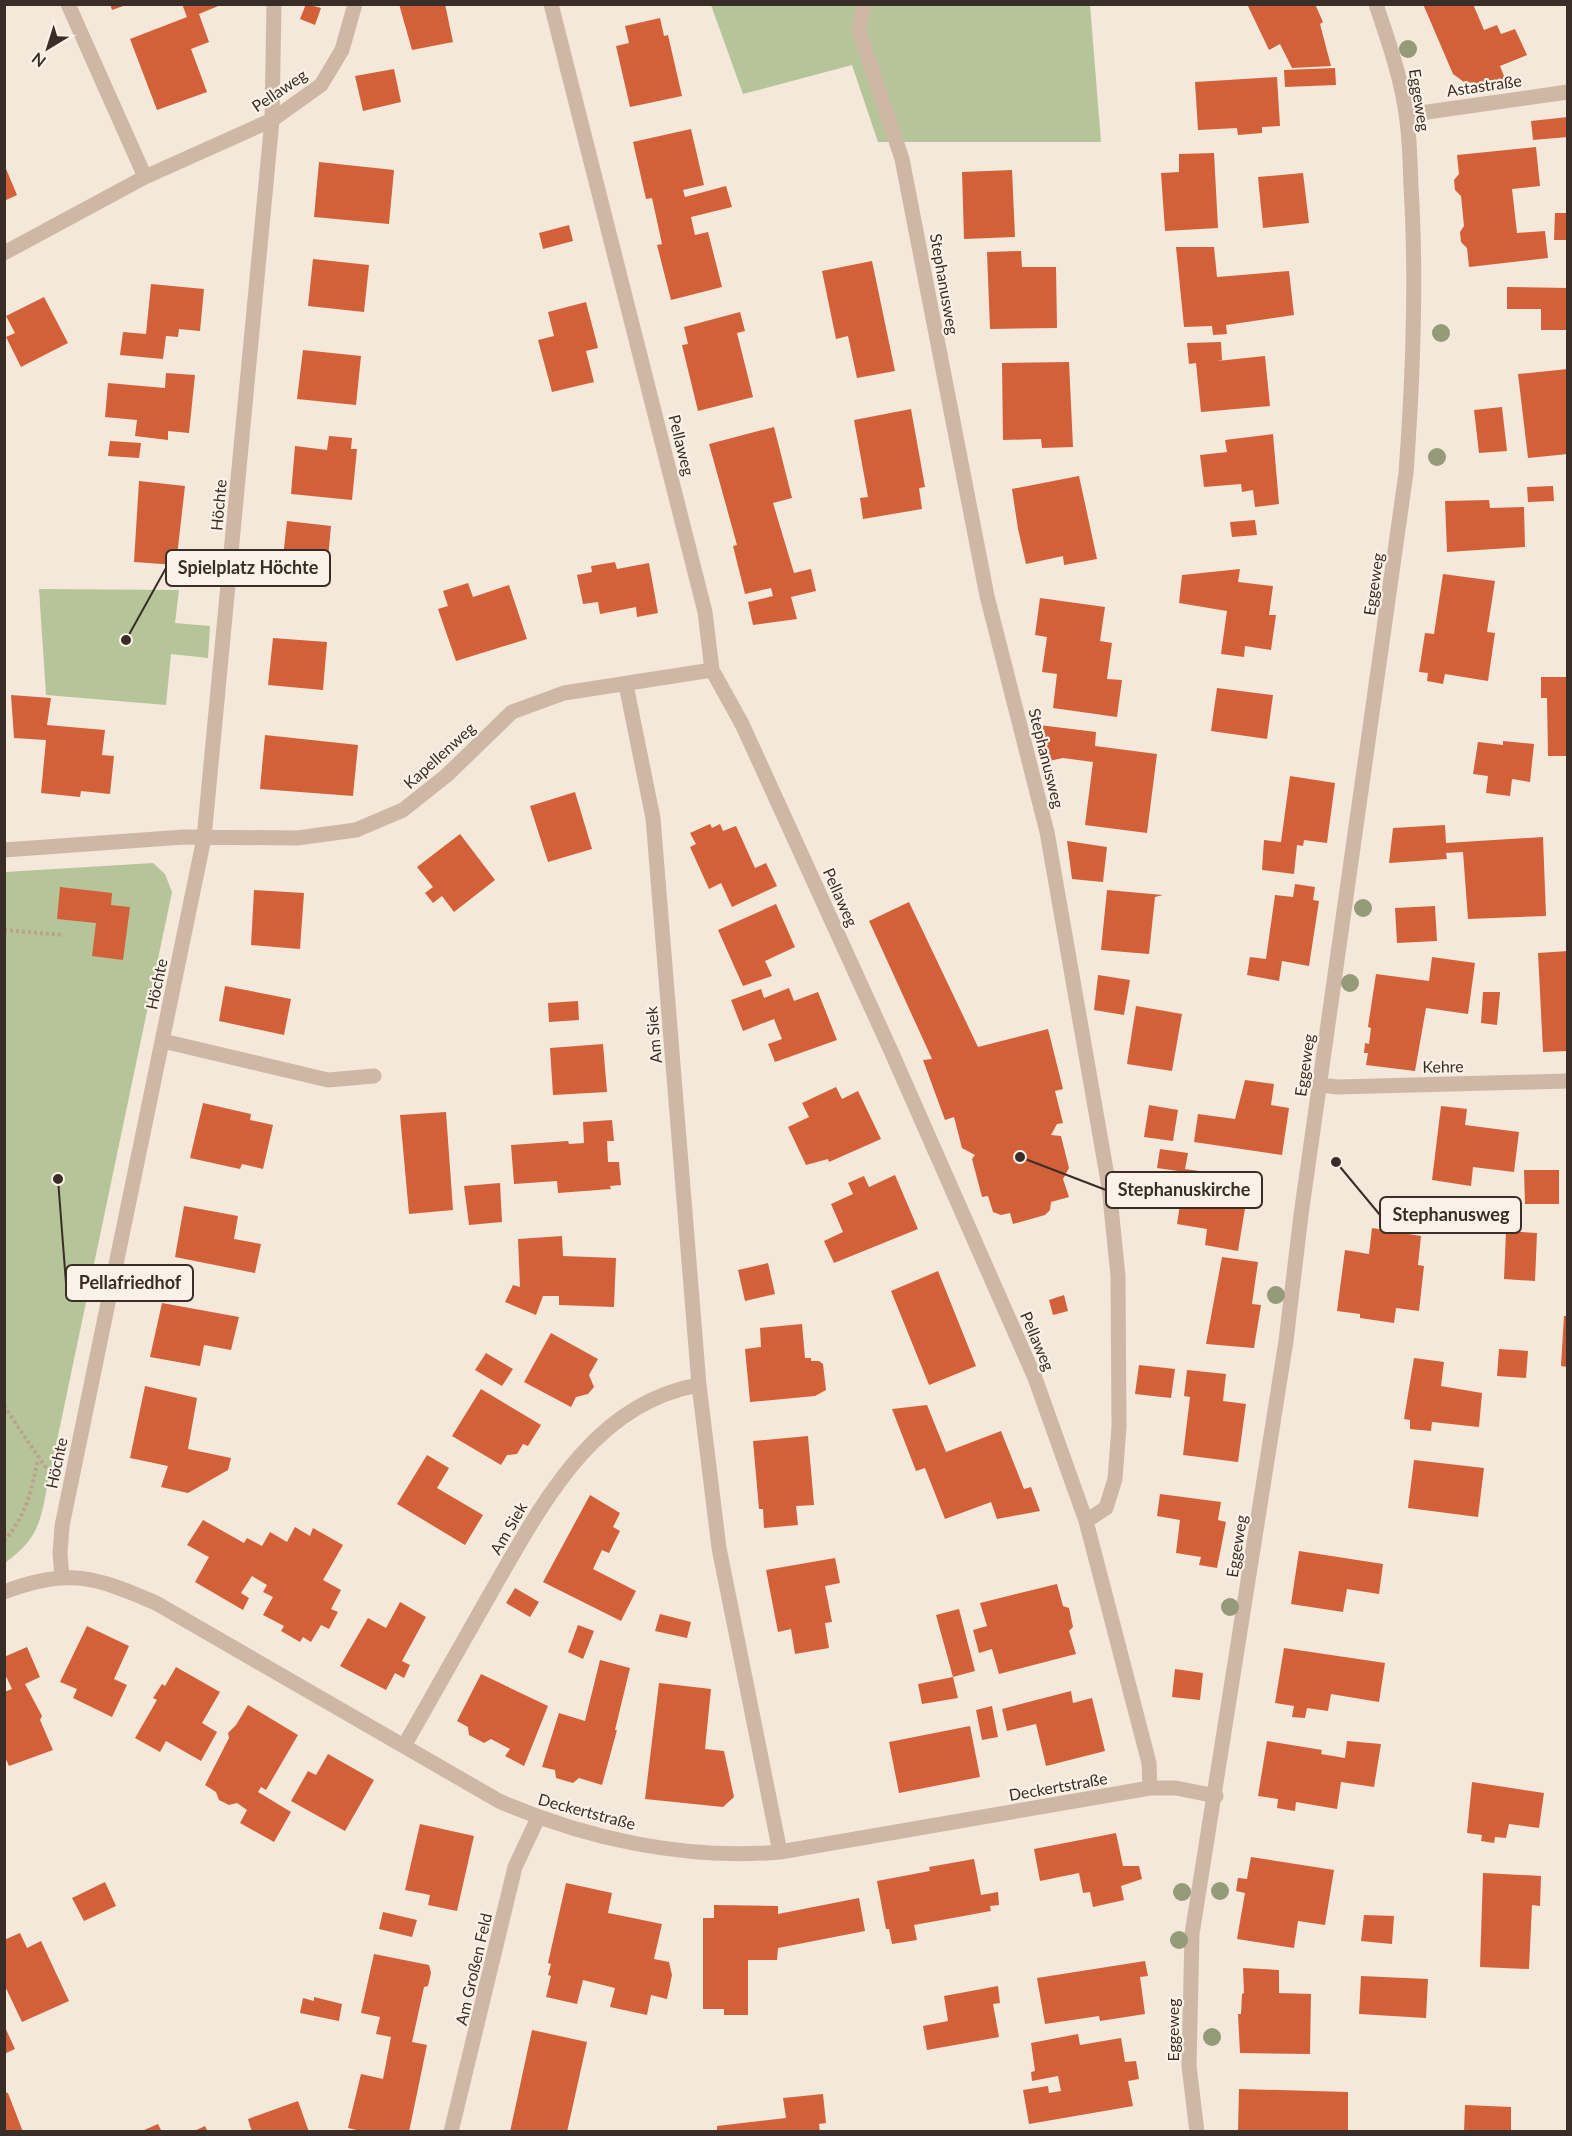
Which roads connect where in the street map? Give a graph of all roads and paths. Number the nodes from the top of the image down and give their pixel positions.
1 (68, 4) edge
2 (274, 4) edge
3 (356, 4) edge
4 (551, 4) edge
5 (864, 4) edge
6 (1376, 4) edge
7 (1568, 92) edge
8 (1406, 115) junction
9 (273, 120) junction
10 (145, 177) junction
11 (4, 253) edge
12 (711, 670) junction
13 (626, 685) junction
14 (204, 838) junction
15 (4, 850) edge
16 (4, 930) edge
17 (64, 935) dead end
18 (163, 1041) junction
19 (374, 1076) dead end
20 (1568, 1082) edge
21 (1320, 1085) junction
22 (699, 1385) junction
23 (4, 1406) edge
24 (39, 1458) junction
25 (71, 1481) junction
26 (1086, 1521) junction
27 (4, 1541) edge
28 (62, 1577) junction
29 (4, 1592) edge
30 (404, 1746) junction
31 (1150, 1788) junction
32 (1216, 1796) junction
33 (538, 1818) junction
34 (780, 1852) junction
35 (451, 2132) edge
36 (1197, 2132) edge

1 - 10 street
2 - 9 street, Höchte
3 - 9 street, Pellaweg
4 - 12 street, Pellaweg
5 - 26 street, Stephanusweg
6 - 8 street, Eggeweg
7 - 8 street, Astastraße
8 - 21 street, Eggeweg
9 - 10 street, Pellaweg
9 - 14 street, Höchte
10 - 11 street, Pellaweg
12 - 13 street, Kapellenweg
12 - 26 street, Pellaweg
13 - 14 street, Kapellenweg
13 - 22 street, Am Siek
14 - 15 street, Kapellenweg
14 - 18 street, Höchte
16 - 17 path
18 - 19 street
18 - 25 street, Höchte
20 - 21 street, Kehre
21 - 32 street, Eggeweg
22 - 30 street, Am Siek
22 - 34 street, Am Siek
23 - 24 path
24 - 25 path
24 - 27 path
25 - 28 street, Höchte
26 - 31 street, Pellaweg
28 - 29 street, Deckertstraße
28 - 30 street, Deckertstraße
30 - 33 street, Deckertstraße
31 - 32 street, Deckertstraße
31 - 34 street, Deckertstraße
32 - 36 street, Eggeweg
33 - 34 street, Deckertstraße
33 - 35 street, Am Großen Feld

